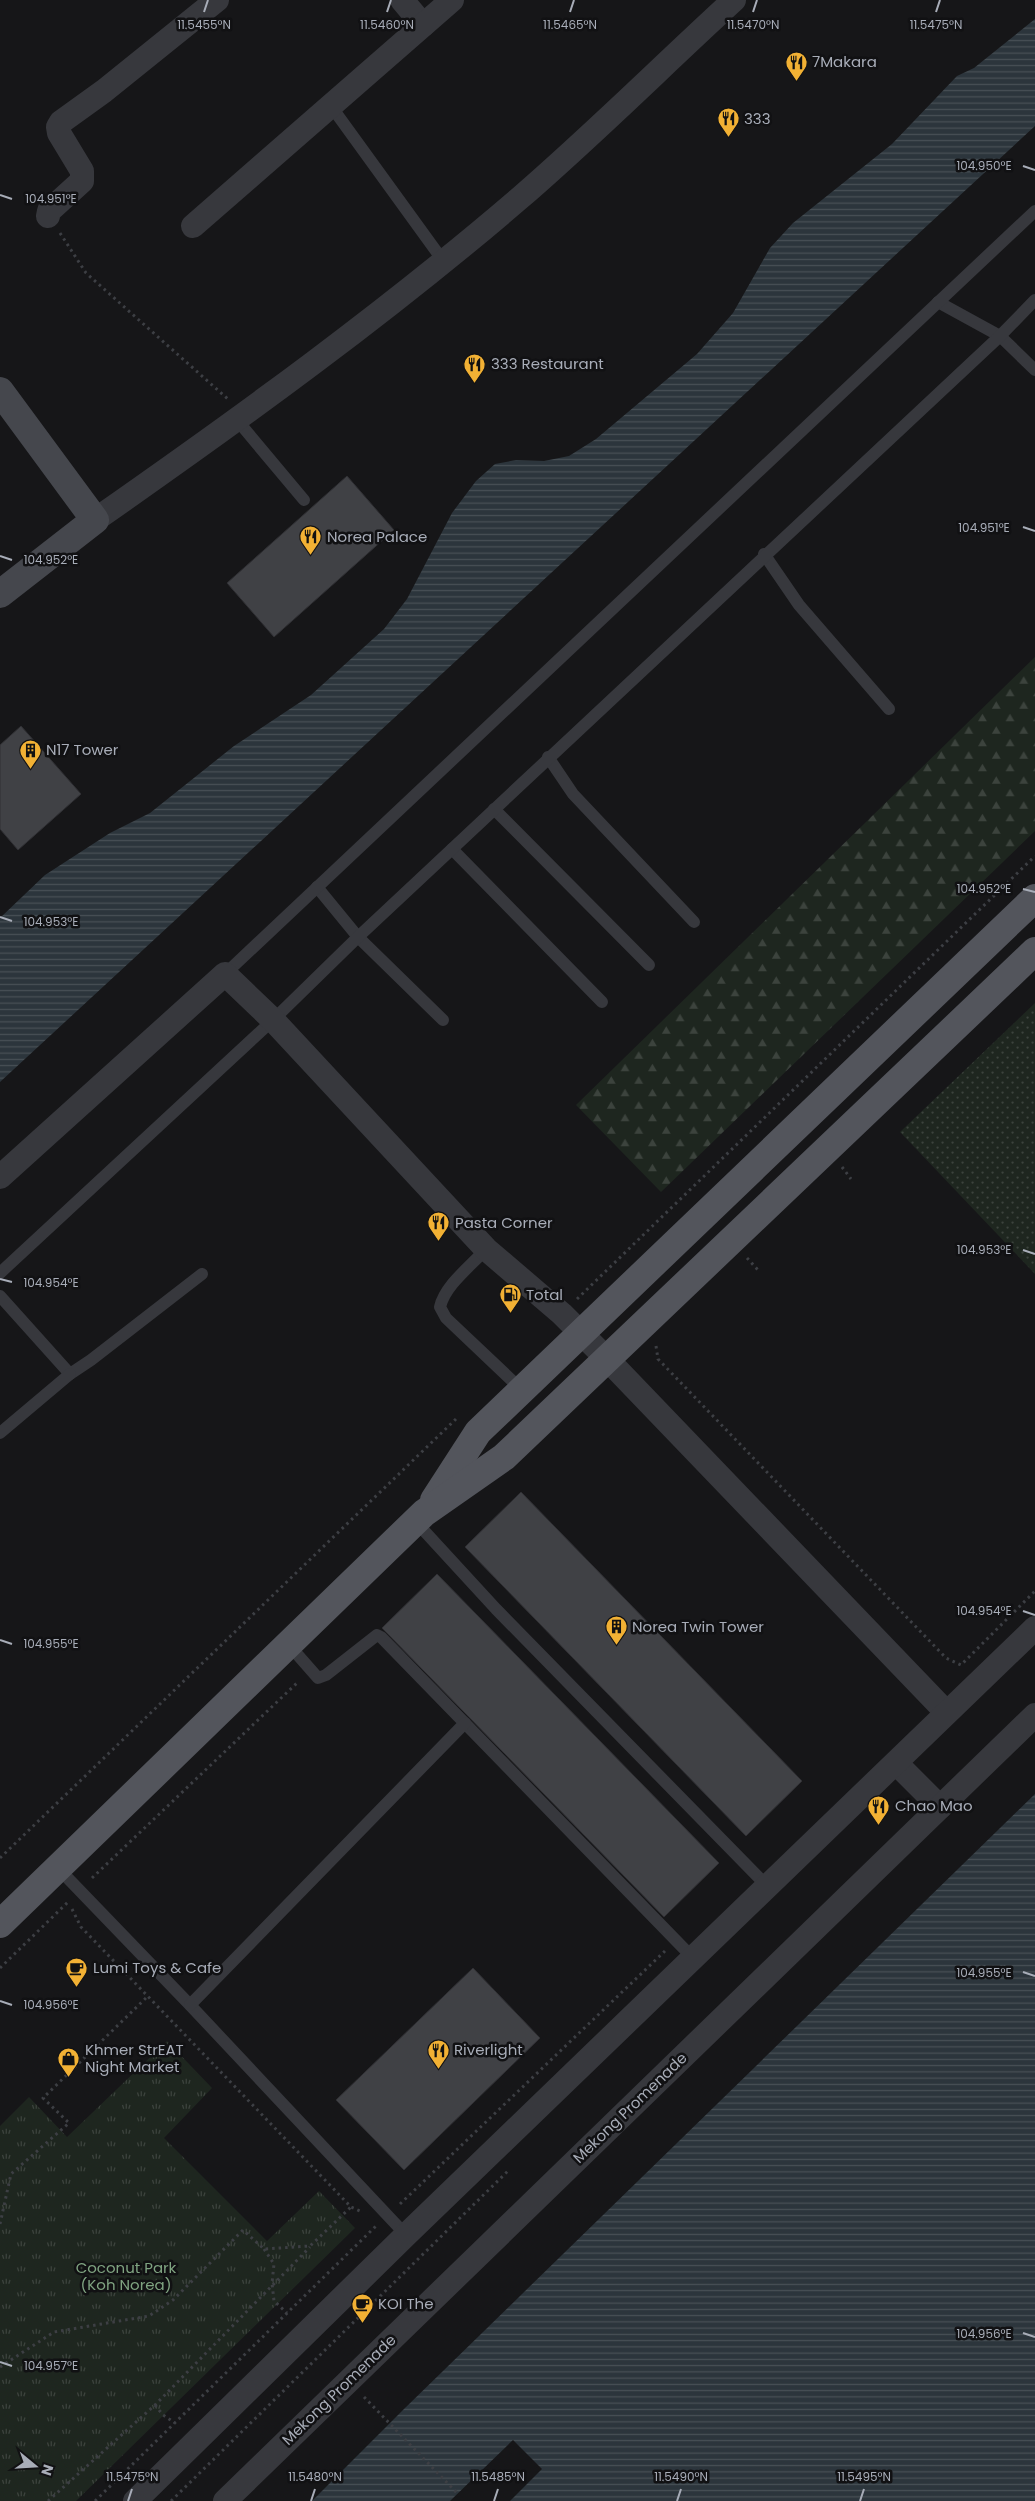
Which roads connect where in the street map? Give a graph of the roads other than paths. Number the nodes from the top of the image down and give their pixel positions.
1 (217, 0) edge
2 (402, 0) edge
3 (452, 0) edge
4 (734, 0) edge
5 (423, 25) junction
6 (331, 106) junction
7 (1035, 211) edge
8 (48, 216) road end
9 (194, 226) dead end
10 (444, 262) junction
11 (1035, 300) edge
12 (938, 302) junction
13 (1000, 336) junction
14 (1035, 370) edge
15 (0, 391) edge
16 (241, 417) junction
17 (304, 500) dead end
18 (95, 520) junction
19 (764, 554) junction
20 (0, 594) edge
21 (889, 709) dead end
22 (548, 757) junction
23 (494, 809) junction
24 (452, 849) junction
25 (317, 888) junction
26 (1035, 898) edge
27 (694, 922) dead end
28 (358, 937) junction
29 (1035, 951) edge
30 (649, 965) dead end
31 (225, 974) junction
32 (602, 1002) dead end
33 (273, 1020) junction
34 (443, 1020) dead end
35 (0, 1177) edge
36 (486, 1249) junction
37 (0, 1273) edge
38 (202, 1274) dead end
39 (0, 1296) edge
40 (581, 1335) junction
41 (608, 1360) junction
42 (70, 1374) junction
43 (522, 1390) junction
44 (0, 1432) edge
45 (420, 1518) junction
46 (1035, 1628) edge
47 (289, 1645) junction
48 (946, 1712) junction
49 (1035, 1715) edge
50 (465, 1723) junction
51 (896, 1763) junction
52 (940, 1808) junction
53 (58, 1868) junction
54 (767, 1886) junction
55 (0, 1924) edge
56 (694, 1959) junction
57 (190, 2005) junction
58 (406, 2235) junction
59 (135, 2501) edge
60 (224, 2501) edge

1 - 8 street
2 - 5 street
3 - 5 street
4 - 10 street
5 - 6 street
6 - 9 street
6 - 10 lane
7 - 12 lane
10 - 16 street
11 - 13 lane
12 - 13 lane
12 - 25 lane
13 - 14 lane
13 - 19 lane
15 - 18 street
16 - 17 lane
16 - 18 street
18 - 20 street
19 - 21 lane
19 - 22 lane
22 - 23 lane
22 - 27 lane
23 - 24 lane
23 - 30 lane
24 - 28 lane
24 - 32 lane
25 - 28 lane
25 - 31 lane
26 - 40 main road
28 - 33 lane
28 - 34 lane
29 - 41 main road
31 - 33 street
31 - 35 street
33 - 36 street
33 - 37 lane
36 - 40 street
36 - 43 lane
38 - 42 lane
39 - 42 lane
40 - 41 street
40 - 43 main road
41 - 45 main road
41 - 48 street
42 - 44 lane
43 - 45 main road
45 - 47 main road
45 - 54 lane
46 - 48 street
47 - 50 lane
47 - 53 main road
48 - 51 street
49 - 52 street, Mekong Promenade
50 - 56 lane
50 - 57 lane
51 - 52 street
51 - 54 street
52 - 60 street, Mekong Promenade
53 - 55 main road
53 - 57 lane
54 - 56 street
56 - 58 street
57 - 58 lane
58 - 59 street

